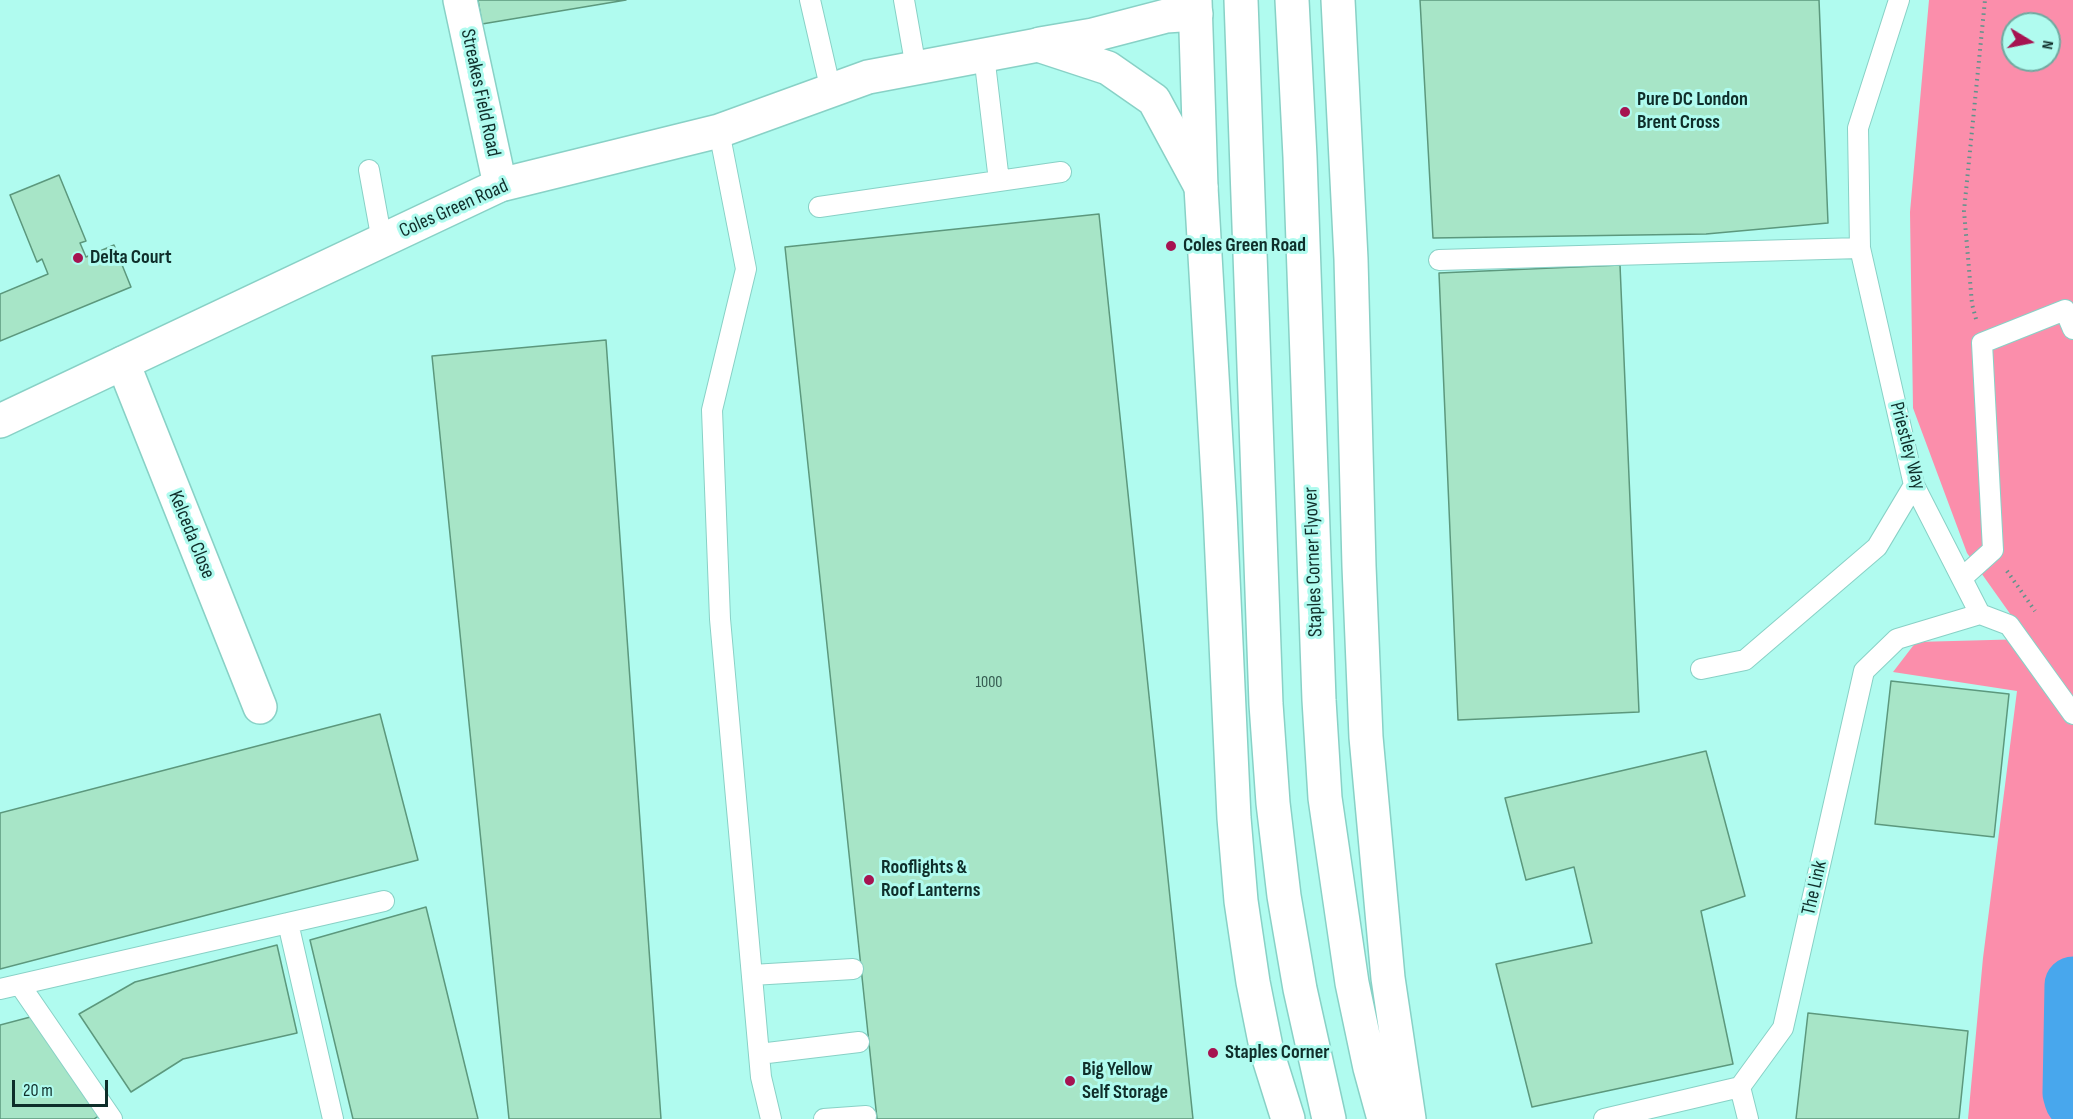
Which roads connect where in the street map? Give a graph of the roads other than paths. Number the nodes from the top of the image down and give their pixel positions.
1 (460, 0) edge
2 (810, 0) edge
3 (904, 0) edge
4 (1241, 0) edge
5 (1292, 0) edge
6 (1338, 0) edge
7 (1899, 0) edge
8 (1196, 7) edge
9 (1038, 45) junction
10 (984, 55) junction
11 (916, 68) junction
12 (831, 91) junction
13 (719, 131) junction
14 (369, 170) dead end
15 (1061, 172) dead end
16 (999, 181) junction
17 (500, 185) junction
18 (1201, 187) junction
19 (819, 207) dead end
20 (382, 241) junction
21 (1860, 248) junction
22 (1439, 260) dead end
23 (2073, 329) edge
24 (123, 363) junction
25 (0, 421) edge
26 (1914, 484) junction
27 (1962, 578) junction
28 (1980, 614) junction
29 (1701, 669) dead end
30 (260, 707) dead end
31 (2073, 714) edge
32 (384, 901) dead end
33 (288, 923) junction
34 (853, 969) dead end
35 (752, 975) junction
36 (20, 985) junction
37 (0, 989) edge
38 (859, 1042) dead end
39 (759, 1054) junction
40 (1740, 1087) junction
41 (866, 1116) dead end
42 (112, 1119) edge
43 (333, 1119) edge
44 (771, 1119) edge
45 (824, 1119) edge
46 (1288, 1119) edge
47 (1329, 1119) edge
48 (1384, 1119) edge
49 (1409, 1119) edge
50 (1604, 1119) edge
51 (1748, 1119) edge

1 - 17 main road, Streakes Field Road
2 - 12 lane
3 - 11 lane
4 - 47 main road
5 - 48 main road, Staples Corner Flyover
6 - 49 main road
7 - 21 lane, Priestley Way
8 - 9 main road, Coles Green Road
8 - 18 main road
9 - 10 main road, Coles Green Road
9 - 18 main road, Coles Green Road
10 - 11 main road, Coles Green Road
10 - 16 lane
11 - 12 main road, Coles Green Road
12 - 13 main road, Coles Green Road
13 - 17 main road, Coles Green Road
13 - 35 lane
14 - 20 lane
15 - 16 lane
16 - 19 lane
17 - 20 main road, Coles Green Road
18 - 46 main road
20 - 24 main road, Coles Green Road
21 - 22 lane
21 - 26 lane, Priestley Way
23 - 27 lane
24 - 25 main road, Coles Green Road
24 - 30 main road, Kelceda Close
26 - 27 lane, Priestley Way
26 - 29 lane
27 - 28 lane, Priestley Way
28 - 31 lane
28 - 40 lane, The Link
32 - 33 lane
33 - 36 lane
33 - 43 lane
34 - 35 lane
35 - 39 lane
36 - 37 lane
36 - 42 lane
38 - 39 lane
39 - 44 lane
40 - 50 lane
40 - 51 lane
41 - 45 lane

